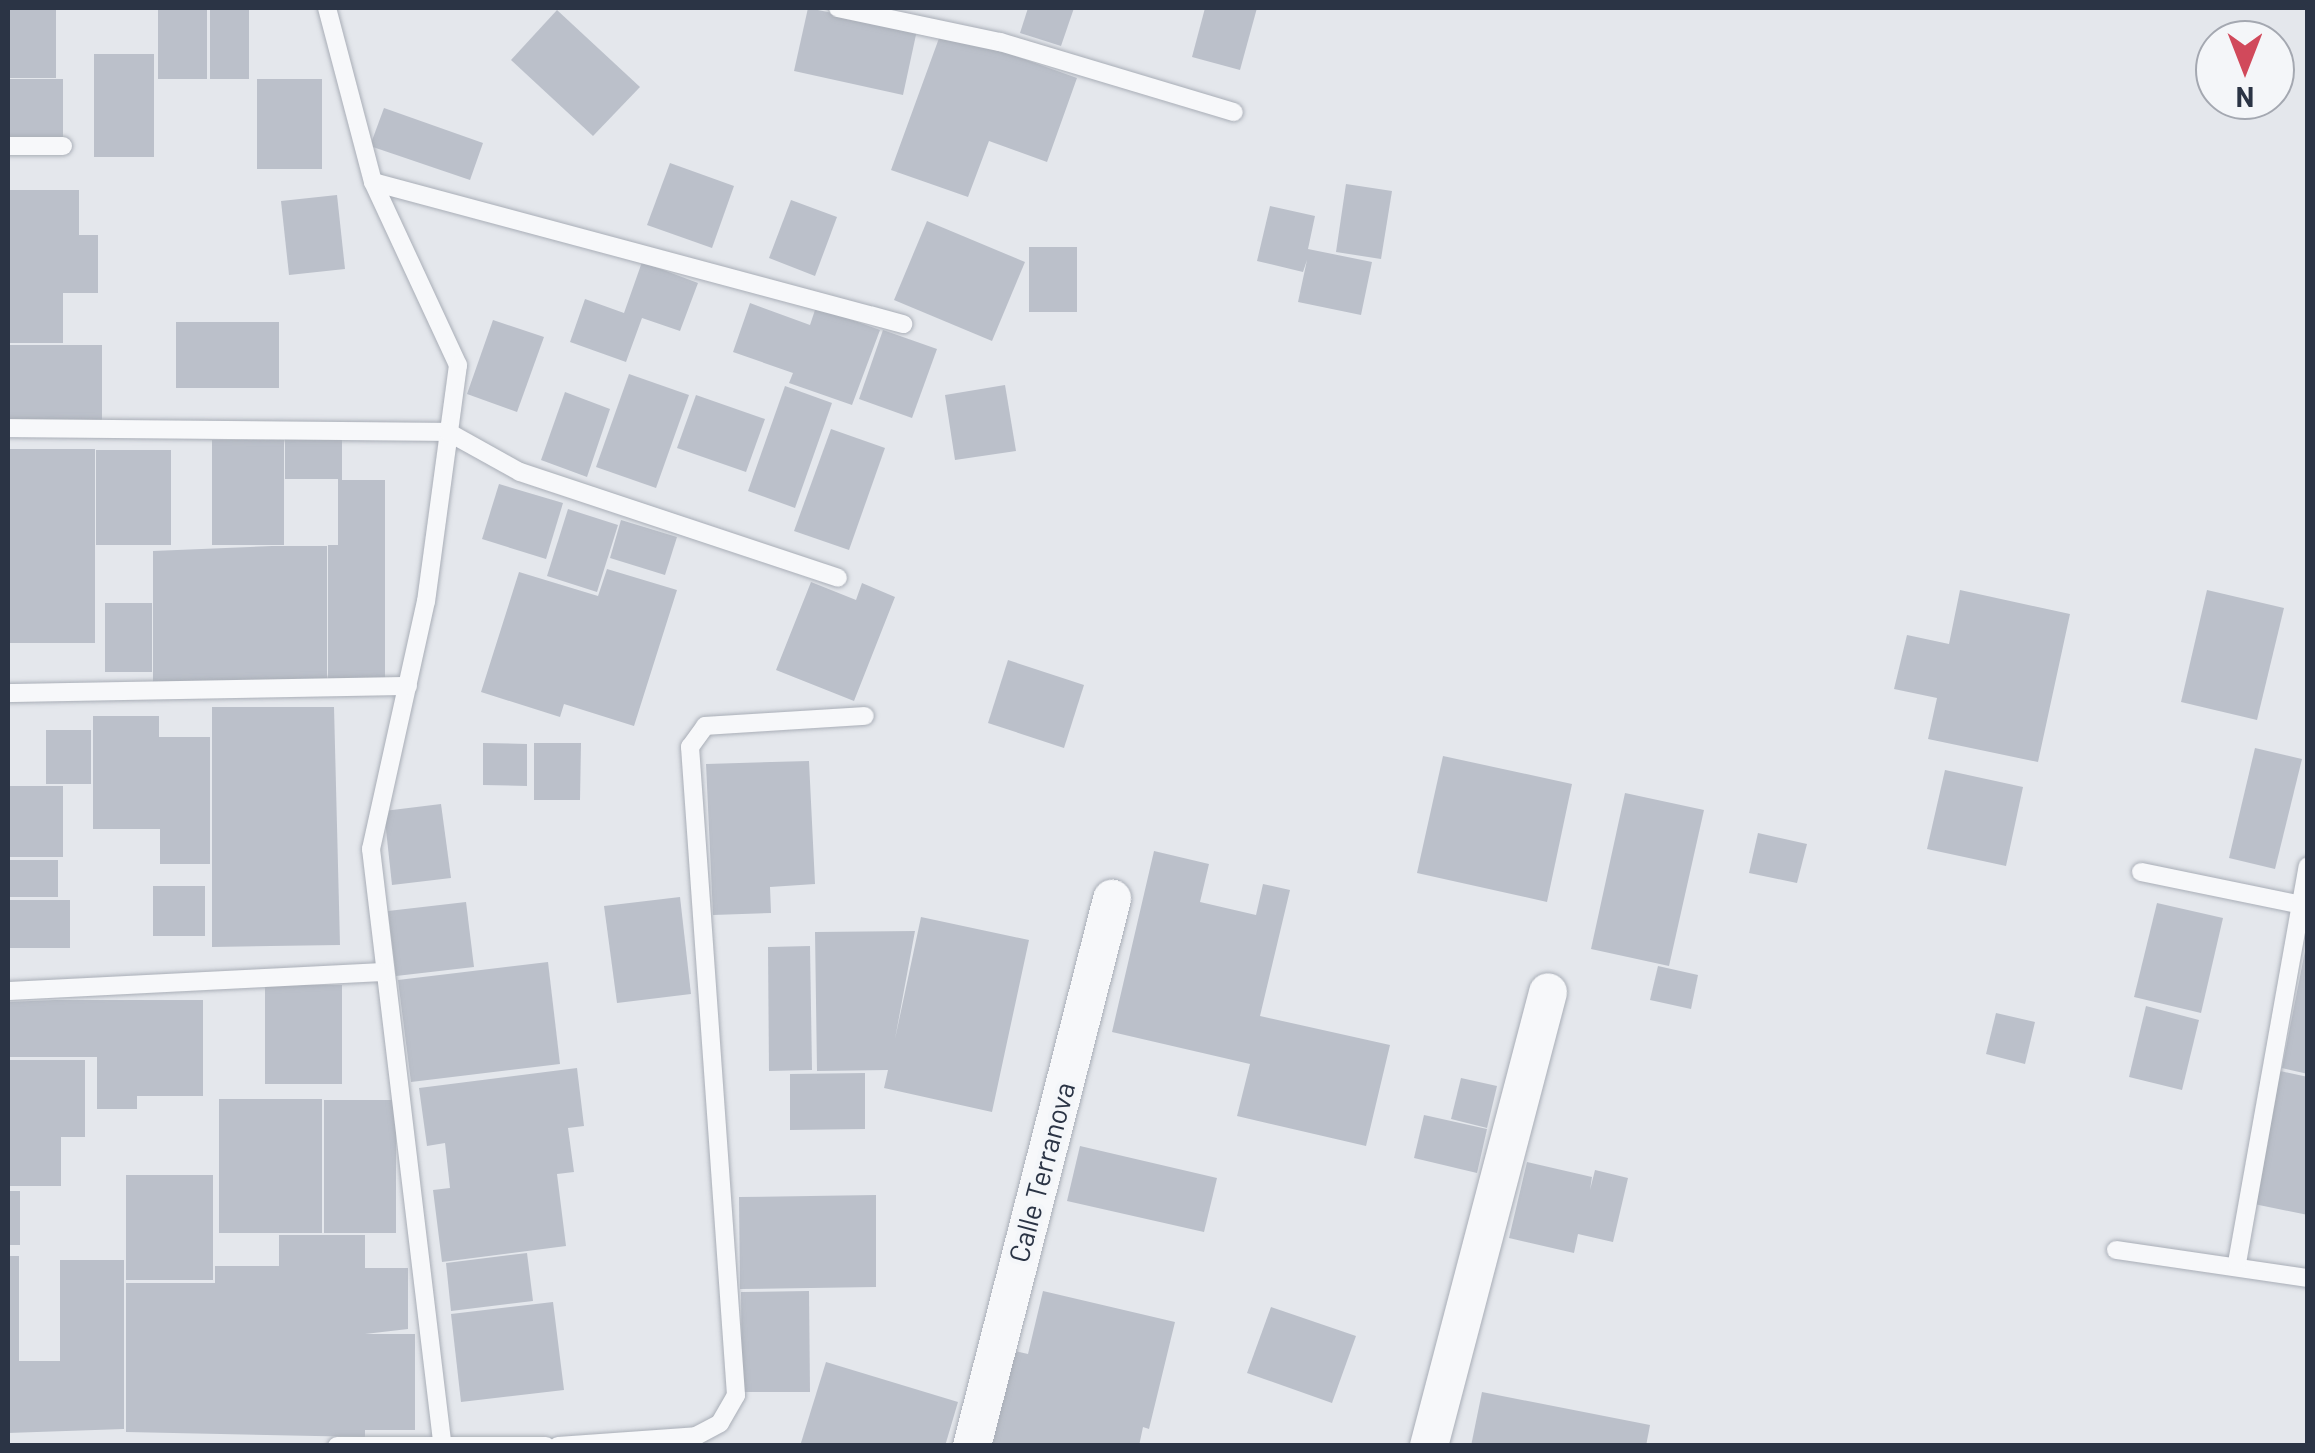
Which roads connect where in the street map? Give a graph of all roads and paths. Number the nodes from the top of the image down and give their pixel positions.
1 (327, 8) edge
2 (838, 8) edge
3 (1234, 112) dead end
4 (8, 146) edge
5 (64, 146) dead end
6 (373, 182) junction
7 (903, 324) dead end
8 (8, 428) edge
9 (448, 432) junction
10 (838, 578) dead end
11 (408, 686) junction
12 (8, 693) edge
13 (865, 716) dead end
14 (2308, 866) edge
15 (2141, 872) dead end
16 (1112, 899) dead end
17 (2303, 905) edge
18 (384, 972) junction
19 (8, 991) edge
20 (1548, 992) dead end
21 (2116, 1250) dead end
22 (2237, 1263) junction
23 (2308, 1278) edge
24 (442, 1441) junction
25 (337, 1446) edge
26 (546, 1446) edge
27 (558, 1446) edge
28 (972, 1446) edge
29 (1429, 1446) edge

1 - 6 lane
2 - 3 lane
4 - 5 lane
6 - 7 lane
6 - 9 lane
8 - 9 lane
9 - 10 lane
9 - 11 lane
11 - 12 lane
11 - 18 lane
13 - 27 lane
14 - 17 lane
15 - 17 lane
16 - 28 street, Calle Terranova
17 - 22 lane
18 - 19 lane
18 - 24 lane
20 - 29 street
21 - 22 lane
22 - 23 lane
24 - 25 lane
24 - 26 lane

